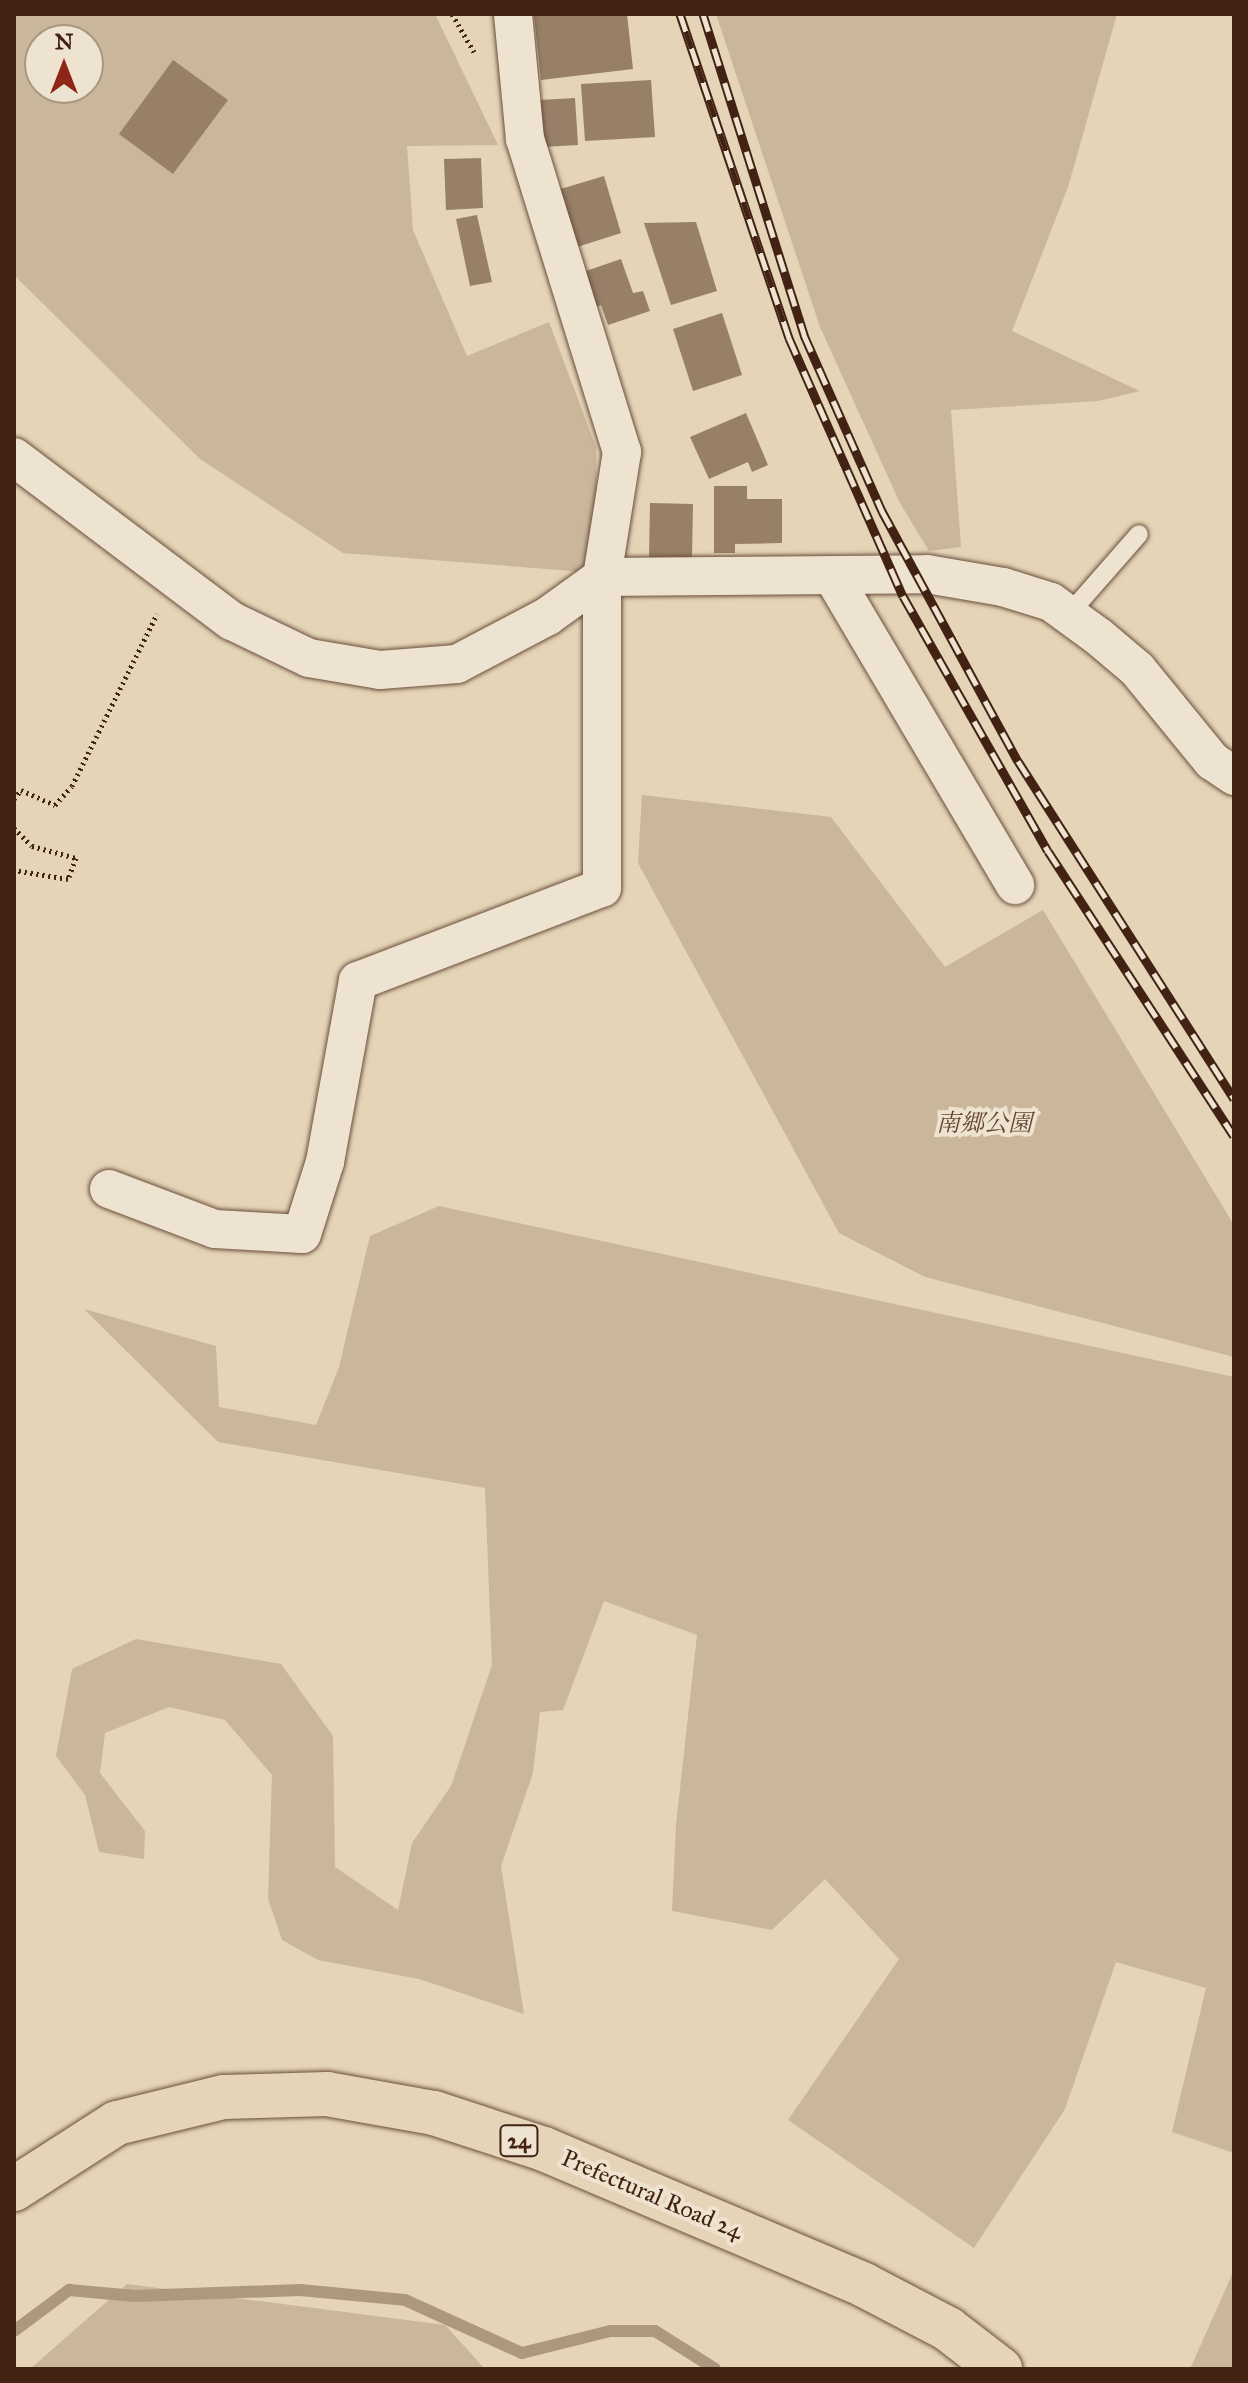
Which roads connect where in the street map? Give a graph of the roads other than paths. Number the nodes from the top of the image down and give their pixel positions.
1 (513, 14) edge
2 (14, 457) edge
3 (1139, 534) dead end
4 (602, 577) junction
5 (833, 577) junction
6 (1069, 614) junction
7 (1234, 776) edge
8 (1015, 885) dead end
9 (109, 1189) dead end
10 (14, 2189) edge
11 (1000, 2369) edge

1 - 4 street
2 - 4 street
3 - 6 lane
4 - 5 street
4 - 9 street
5 - 6 street
5 - 8 street
6 - 7 street
10 - 11 main road, Prefectural Road 24 / 24

